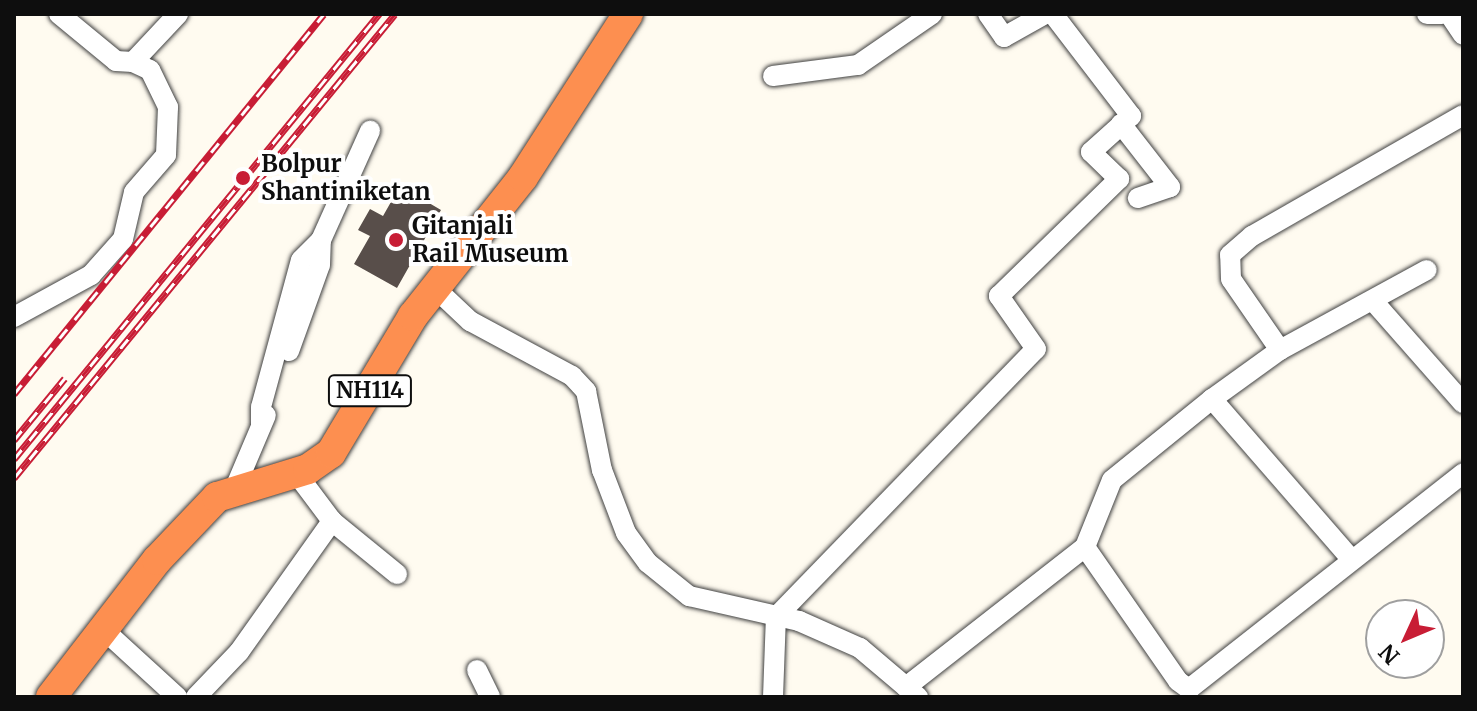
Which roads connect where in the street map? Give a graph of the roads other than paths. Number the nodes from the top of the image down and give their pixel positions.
1 (59, 14) edge
2 (178, 14) edge
3 (628, 14) edge
4 (932, 14) edge
5 (988, 14) edge
6 (1045, 14) edge
7 (1053, 14) edge
8 (1427, 14) edge
9 (1442, 14) edge
10 (1449, 14) edge
11 (1463, 35) edge
12 (133, 62) junction
13 (773, 76) dead end
14 (1463, 115) edge
15 (1121, 124) junction
16 (370, 131) dead end
17 (1138, 198) dead end
18 (1427, 270) dead end
19 (436, 289) junction
20 (1374, 302) junction
21 (14, 317) edge
22 (1280, 350) junction
23 (1212, 399) junction
24 (1463, 403) edge
25 (296, 473) junction
26 (1463, 473) edge
27 (235, 488) junction
28 (332, 521) junction
29 (1085, 547) junction
30 (1351, 559) junction
31 (397, 574) dead end
32 (776, 617) junction
33 (105, 631) junction
34 (477, 670) dead end
35 (912, 692) edge
36 (1189, 693) edge
37 (51, 697) edge
38 (177, 697) edge
39 (196, 697) edge
40 (490, 697) edge
41 (773, 697) edge

1 - 12 street
2 - 12 street
3 - 19 highway, NH114
4 - 13 street
5 - 6 street
7 - 15 street
8 - 9 street
10 - 11 street
12 - 21 street
14 - 22 street
15 - 17 street
15 - 32 street
16 - 27 street
18 - 20 street
19 - 25 highway, NH114
19 - 32 street
20 - 22 street
20 - 24 street
22 - 23 street
23 - 29 street
23 - 30 street
25 - 27 highway, NH114
25 - 28 street
26 - 30 street
27 - 33 highway, NH114
28 - 31 street
28 - 39 street
29 - 35 street
29 - 36 street
30 - 36 street
32 - 35 street
32 - 41 street
33 - 37 highway, NH114
33 - 38 street
34 - 40 street

